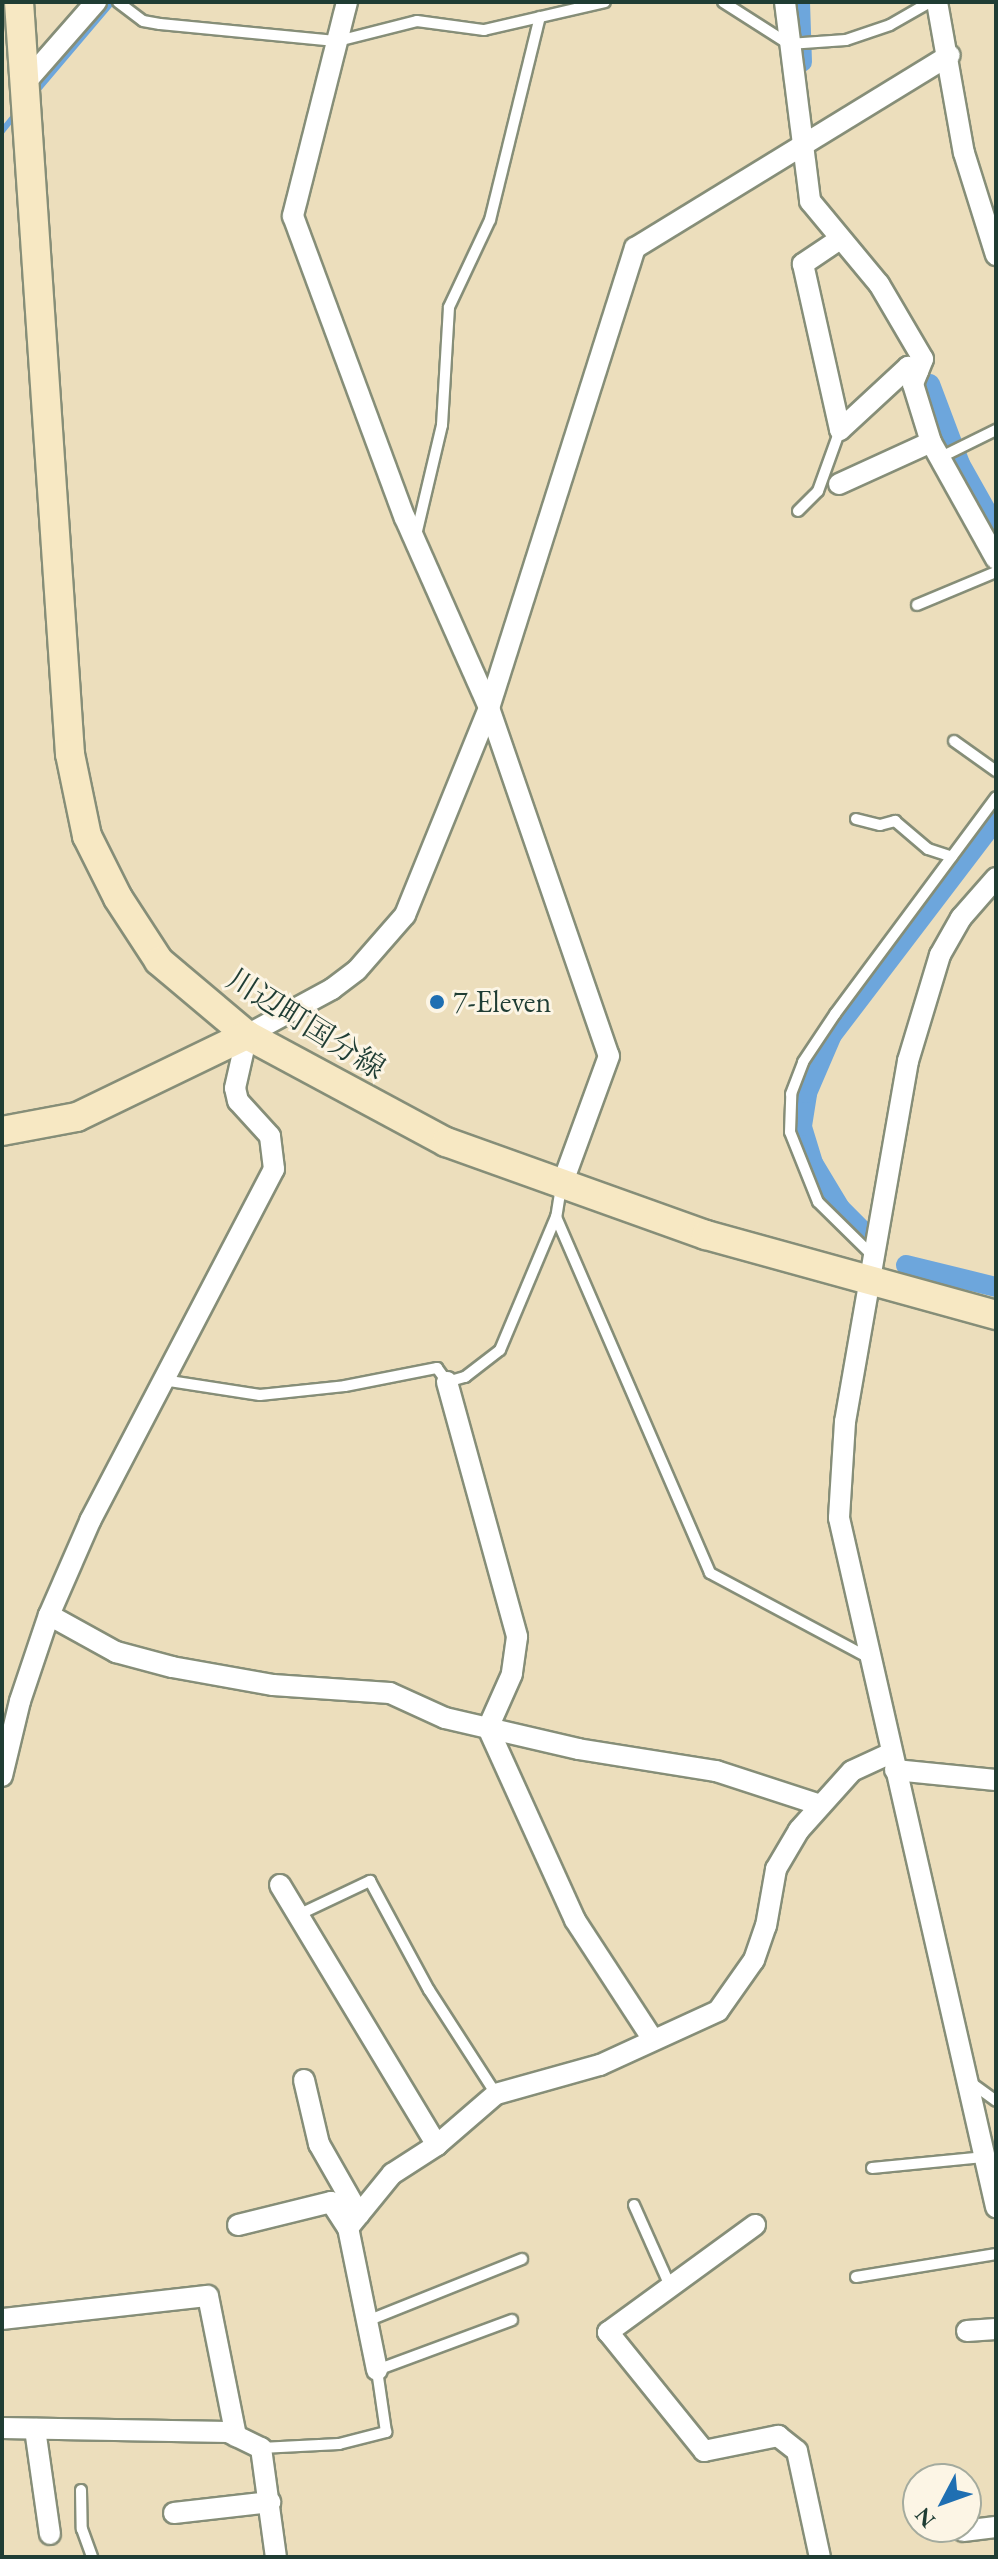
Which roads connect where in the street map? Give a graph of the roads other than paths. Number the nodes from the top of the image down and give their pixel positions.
1 (19, 2) edge
2 (96, 2) edge
3 (118, 2) edge
4 (347, 2) edge
5 (605, 2) edge
6 (723, 2) edge
7 (785, 2) edge
8 (930, 2) edge
9 (937, 2) edge
10 (540, 17) junction
11 (338, 41) junction
12 (789, 44) junction
13 (950, 55) junction
14 (25, 83) junction
15 (804, 142) junction
16 (840, 239) junction
17 (995, 250) edge
18 (918, 371) junction
19 (840, 430) junction
20 (995, 430) edge
21 (937, 452) junction
22 (839, 484) dead end
23 (798, 511) dead end
24 (415, 541) junction
25 (996, 559) edge
26 (996, 572) edge
27 (917, 605) dead end
28 (489, 708) junction
29 (954, 741) dead end
30 (996, 771) edge
31 (996, 797) edge
32 (856, 819) dead end
33 (952, 857) junction
34 (996, 878) edge
35 (247, 1035) junction
36 (2, 1131) edge
37 (561, 1187) junction
38 (556, 1217) junction
39 (871, 1268) junction
40 (996, 1315) edge
41 (163, 1380) junction
42 (447, 1382) junction
43 (49, 1615) junction
44 (869, 1658) junction
45 (488, 1728) junction
46 (893, 1761) junction
47 (2, 1776) edge
48 (996, 1780) edge
49 (820, 1805) junction
50 (280, 1885) dead end
51 (298, 1915) junction
52 (652, 2038) junction
53 (304, 2080) dead end
54 (970, 2082) junction
55 (496, 2094) junction
56 (996, 2101) edge
57 (437, 2145) junction
58 (986, 2156) junction
59 (872, 2168) dead end
60 (634, 2205) dead end
61 (996, 2207) edge
62 (354, 2221) junction
63 (238, 2225) dead end
64 (755, 2225) dead end
65 (996, 2254) edge
66 (522, 2259) dead end
67 (856, 2277) dead end
68 (672, 2290) junction
69 (2, 2319) edge
70 (512, 2320) dead end
71 (367, 2321) junction
72 (996, 2329) edge
73 (967, 2331) dead end
74 (377, 2370) junction
75 (2, 2428) edge
76 (35, 2429) junction
77 (236, 2436) junction
78 (261, 2448) junction
79 (81, 2490) dead end
80 (270, 2502) junction
81 (174, 2513) dead end
82 (50, 2534) dead end
83 (92, 2557) edge
84 (276, 2557) edge
85 (820, 2557) edge

1 - 14 street, 川辺町国分線
2 - 14 street
3 - 11 lane
4 - 11 street
5 - 10 lane
6 - 12 lane
7 - 12 street
8 - 12 lane
9 - 13 street
10 - 11 lane
10 - 24 lane
11 - 24 street
12 - 15 street
13 - 15 street
13 - 17 street
14 - 35 street, 川辺町国分線
15 - 16 street
15 - 28 street
16 - 18 street
16 - 19 street
18 - 19 street
18 - 21 street
19 - 23 lane
20 - 21 lane
21 - 22 street
21 - 25 street
24 - 28 street
26 - 27 lane
28 - 35 street
28 - 37 street
29 - 30 lane
31 - 33 lane
32 - 33 lane
33 - 39 lane
34 - 39 street
35 - 36 street
35 - 37 street, 川辺町国分線
35 - 41 street
37 - 38 lane
37 - 39 street, 川辺町国分線
38 - 42 lane
38 - 44 lane
39 - 40 street, 川辺町国分線
39 - 44 street
41 - 42 lane
41 - 43 street
42 - 45 street
43 - 45 street
43 - 47 street
44 - 46 street
45 - 49 street
45 - 52 street
46 - 48 street
46 - 49 street
46 - 54 street
49 - 52 street
50 - 51 street
51 - 55 lane
51 - 57 street
52 - 55 street
53 - 62 street
54 - 56 lane
54 - 58 street
55 - 57 street
57 - 62 street
58 - 59 lane
58 - 61 street
60 - 68 lane
62 - 63 street
62 - 71 street
64 - 68 street
65 - 67 lane
66 - 71 lane
68 - 85 street
69 - 77 street
70 - 74 lane
71 - 74 street
72 - 73 street
74 - 78 lane
75 - 76 street
76 - 77 street
76 - 82 street
77 - 78 street
78 - 80 street
79 - 83 lane
80 - 81 street
80 - 84 street

